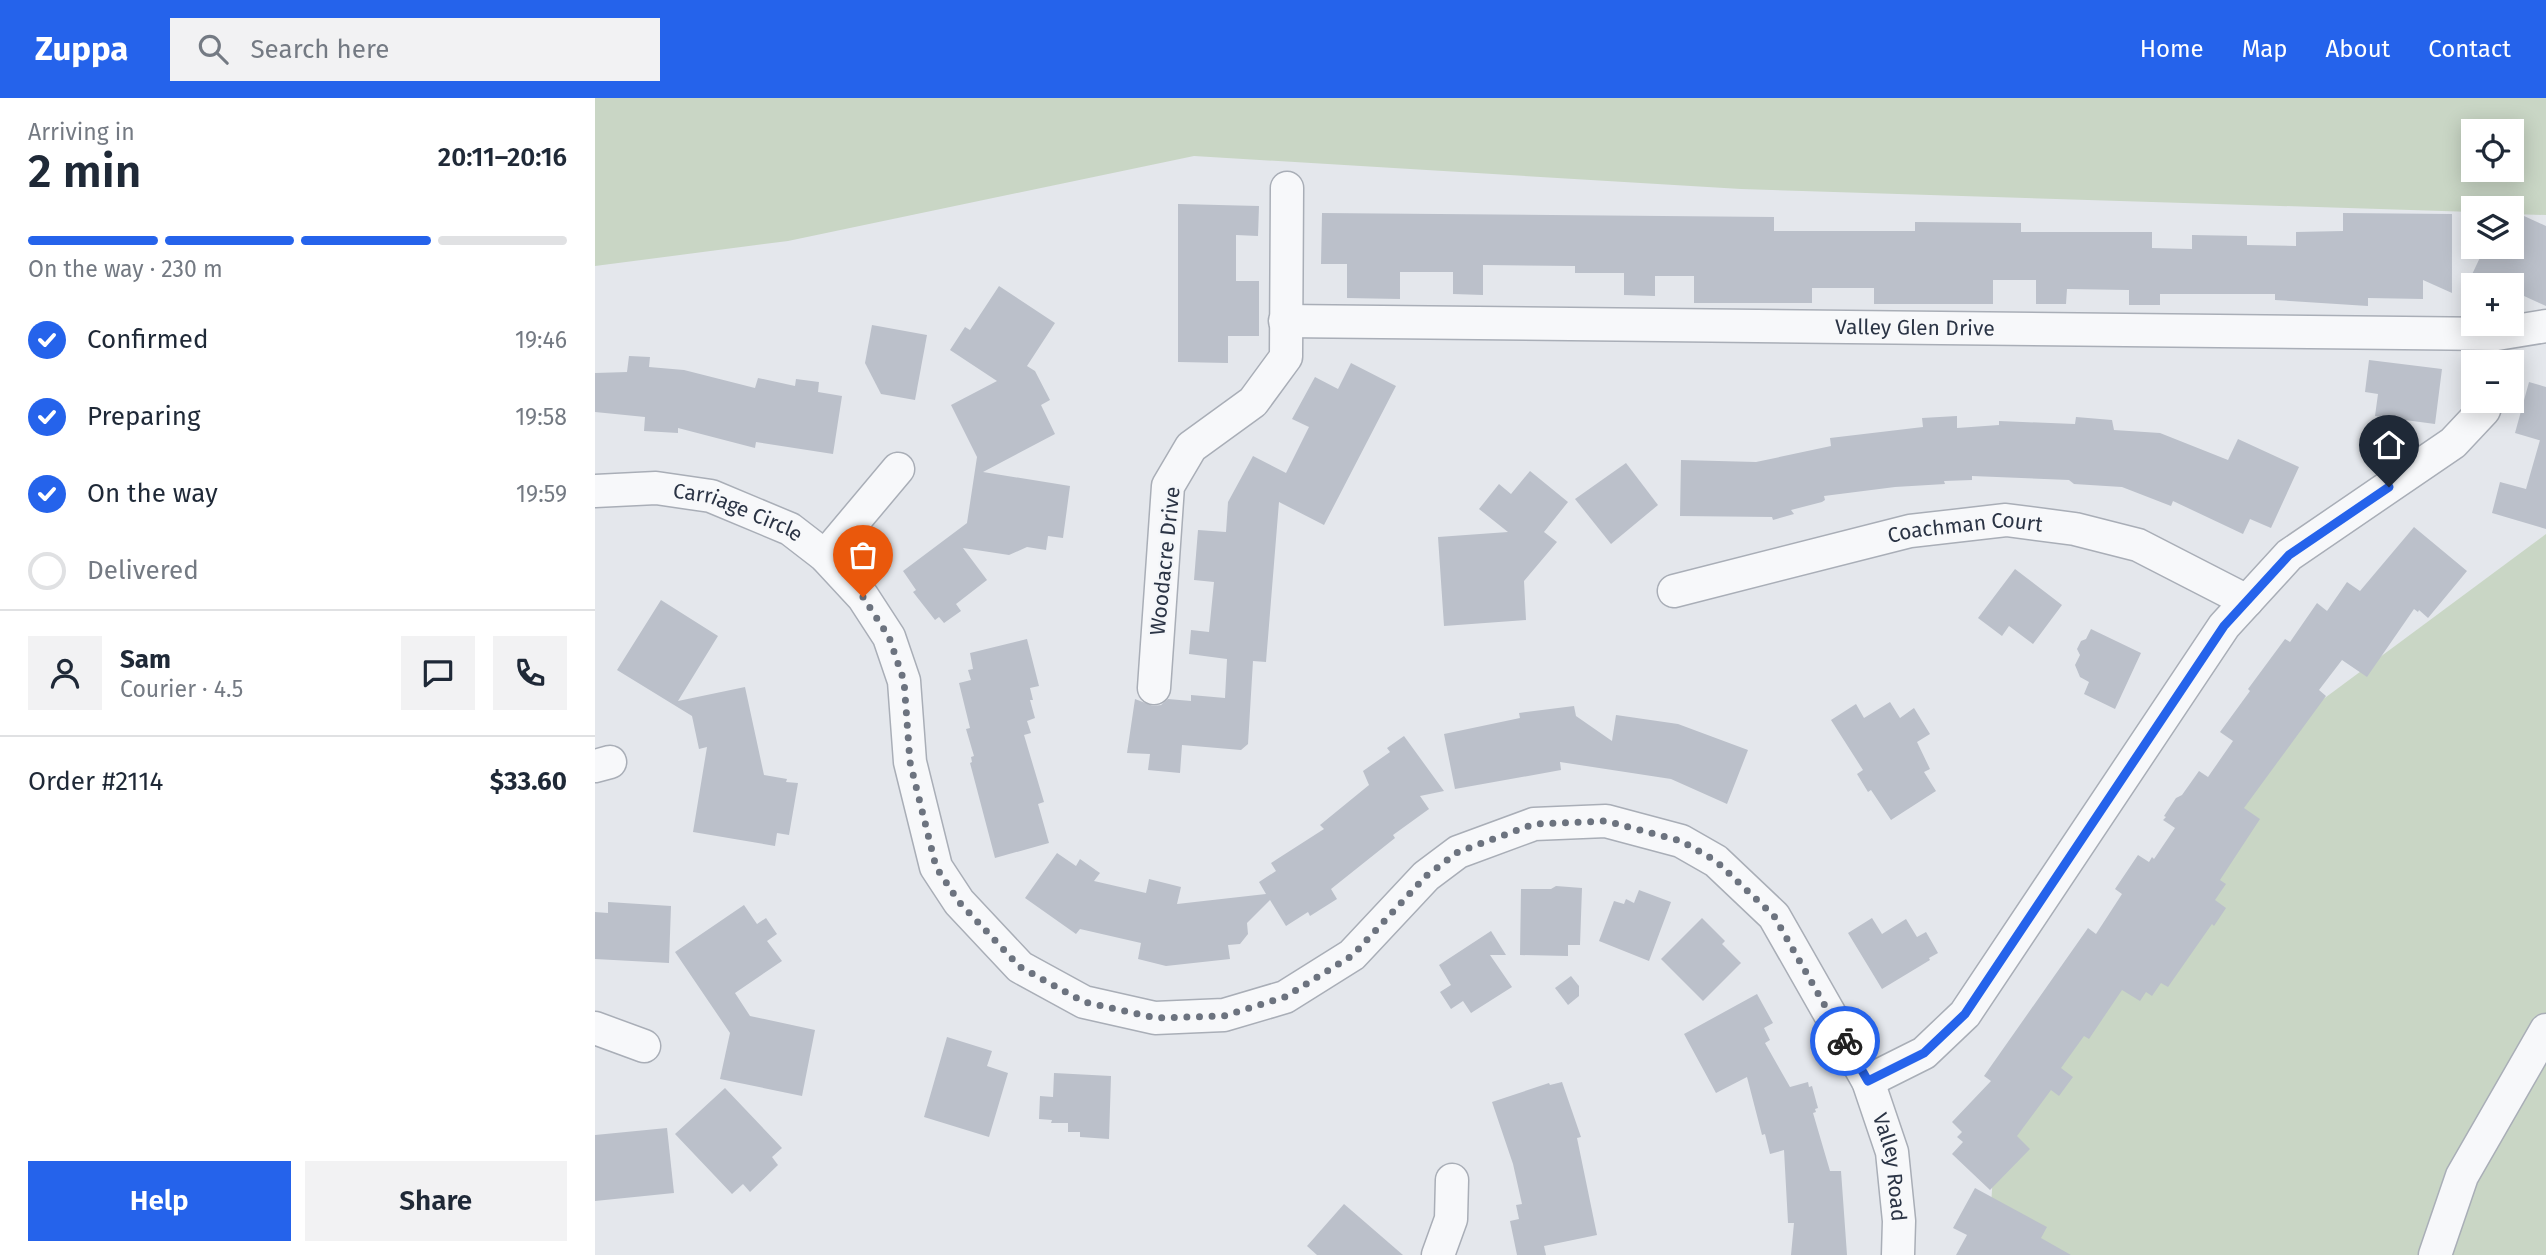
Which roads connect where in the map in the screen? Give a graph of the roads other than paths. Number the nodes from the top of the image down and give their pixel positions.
1 (1287, 188) dead end
2 (1285, 321) junction
3 (2546, 326) edge
4 (2497, 348) edge
5 (2481, 413) edge
6 (898, 469) dead end
7 (595, 491) edge
8 (825, 555) junction
9 (1674, 592) dead end
10 (2248, 601) junction
11 (1154, 688) dead end
12 (595, 1028) edge
13 (2546, 1030) edge
14 (644, 1046) dead end
15 (1868, 1081) junction
16 (1452, 1180) dead end
17 (1438, 1255) edge
18 (1898, 1255) edge
19 (2435, 1255) edge

1 - 2 street, Woodacre Drive
2 - 4 street, Valley Glen Drive
2 - 11 street, Woodacre Drive
3 - 4 street, Valley Glen Drive
5 - 10 street
6 - 8 street
7 - 8 street, Carriage Circle
8 - 15 street, Carriage Circle
9 - 10 street, Coachman Court
10 - 15 street
12 - 14 street
13 - 19 street
15 - 18 street, Valley Road
16 - 17 street

